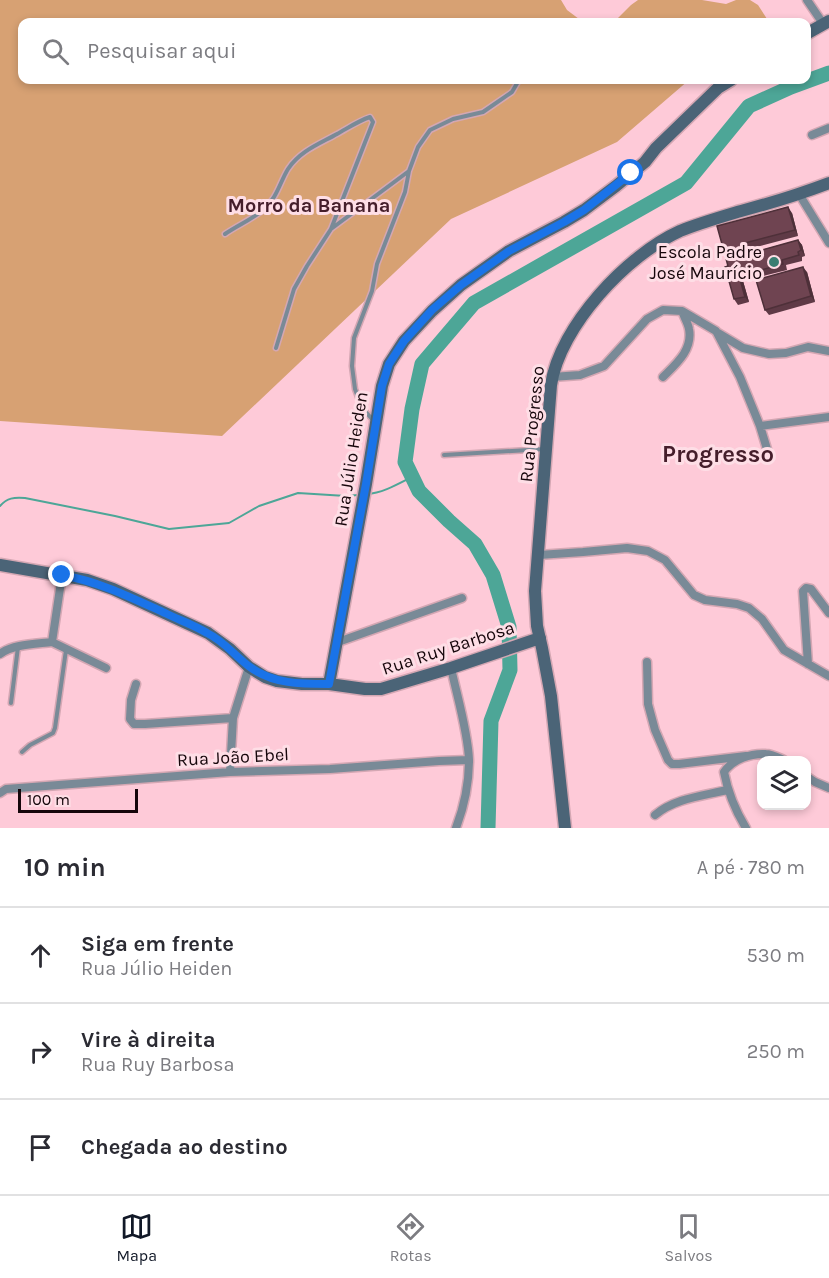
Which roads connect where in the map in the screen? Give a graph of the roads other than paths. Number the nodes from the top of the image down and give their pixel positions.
1 (807, 0) edge
2 (827, 23) edge
3 (811, 32) edge
4 (517, 84) edge
5 (724, 84) edge
6 (829, 129) edge
7 (812, 135) dead end
8 (409, 171) junction
9 (829, 183) edge
10 (799, 194) junction
11 (331, 229) junction
12 (225, 234) dead end
13 (829, 243) edge
14 (682, 311) junction
15 (716, 331) junction
16 (276, 348) dead end
17 (829, 351) edge
18 (552, 377) junction
19 (663, 377) dead end
20 (829, 417) edge
21 (377, 424) junction
22 (760, 426) junction
23 (546, 449) junction
24 (766, 449) dead end
25 (444, 455) dead end
26 (539, 555) junction
27 (0, 565) edge
28 (62, 575) junction
29 (462, 598) dead end
30 (829, 613) edge
31 (540, 638) junction
32 (52, 642) junction
33 (338, 642) junction
34 (18, 647) junction
35 (66, 650) junction
36 (0, 654) edge
37 (647, 662) dead end
38 (808, 664) junction
39 (249, 667) junction
40 (106, 668) dead end
41 (451, 668) junction
42 (829, 676) edge
43 (136, 684) dead end
44 (329, 684) junction
45 (12, 703) dead end
46 (233, 718) junction
47 (22, 752) dead end
48 (746, 756) junction
49 (773, 756) edge
50 (469, 760) junction
51 (230, 772) junction
52 (811, 779) edge
53 (829, 788) edge
54 (727, 790) junction
55 (0, 792) edge
56 (655, 815) dead end
57 (456, 828) edge
58 (565, 828) edge
59 (746, 828) edge

1 - 2 street
2 - 3 street
4 - 8 lane
5 - 21 street, Rua Júlio Heiden
6 - 7 street
8 - 11 lane
8 - 21 lane
9 - 10 street, Rua Progresso
10 - 13 street
10 - 18 street, Rua Progresso
11 - 12 lane
11 - 16 lane
14 - 15 street
14 - 18 street
14 - 19 street
15 - 17 street
15 - 22 street
18 - 23 street, Rua Progresso
20 - 22 street
21 - 33 street, Rua Júlio Heiden
22 - 24 street
23 - 25 lane
23 - 26 street, Rua Progresso
26 - 31 street, Rua Progresso
26 - 38 street
27 - 28 street, Rua Ruy Barbosa
28 - 32 street
28 - 39 street, Rua Ruy Barbosa
29 - 33 street
30 - 38 street
31 - 41 street, Rua Ruy Barbosa
31 - 58 street, Rua Progresso
32 - 34 street
32 - 35 street
33 - 44 street, Rua Júlio Heiden
34 - 36 street
34 - 45 lane
35 - 40 street
35 - 47 lane
37 - 48 street
38 - 42 street
39 - 44 street, Rua Ruy Barbosa
39 - 46 street
41 - 44 street, Rua Ruy Barbosa
41 - 50 street
43 - 46 street
46 - 51 street
48 - 49 street
48 - 54 street
50 - 51 street, Rua João Ebel
50 - 57 street
51 - 55 street, Rua João Ebel
52 - 53 street
54 - 56 street
54 - 59 street

